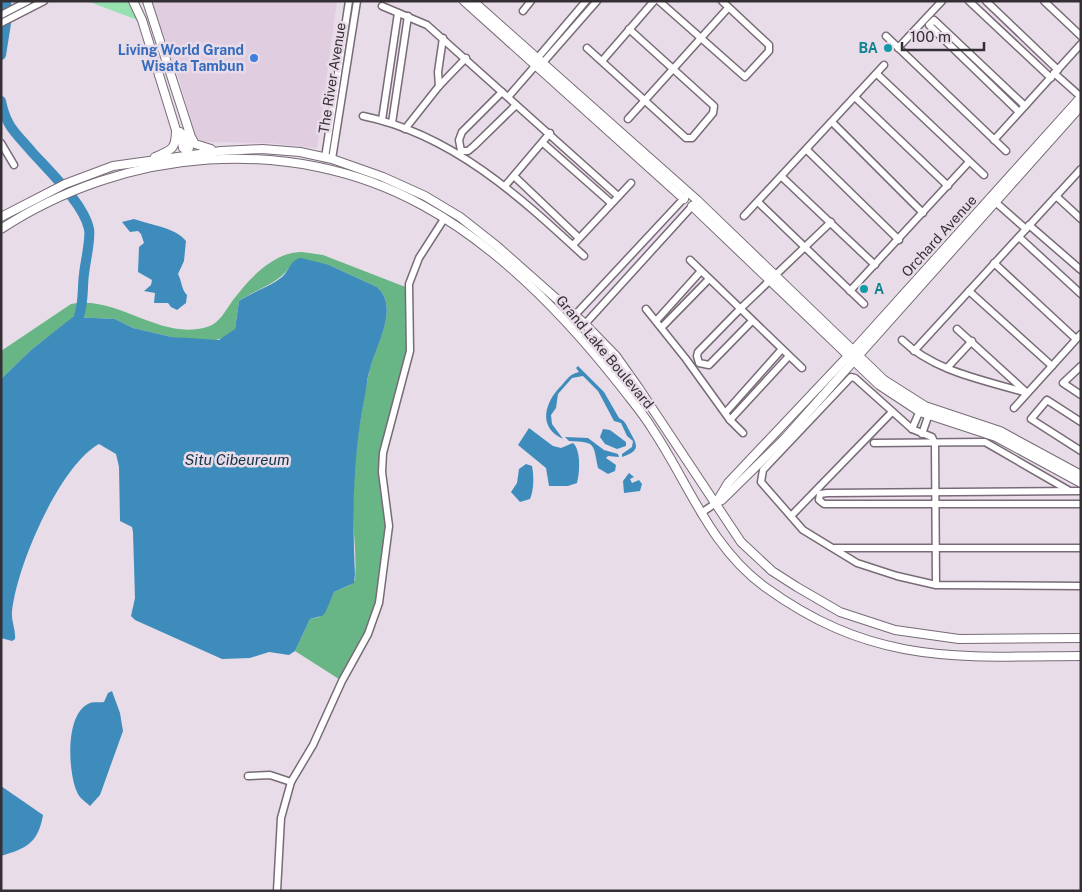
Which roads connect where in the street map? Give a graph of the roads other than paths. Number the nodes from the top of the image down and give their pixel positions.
1 (28, 1) edge
2 (44, 1) edge
3 (134, 1) edge
4 (147, 1) edge
5 (349, 1) edge
6 (357, 1) edge
7 (464, 1) edge
8 (473, 1) edge
9 (531, 1) edge
10 (586, 1) edge
11 (597, 1) edge
12 (654, 1) edge
13 (659, 1) edge
14 (722, 1) edge
15 (942, 1) edge
16 (969, 1) edge
17 (986, 1) edge
18 (1044, 1) edge
19 (382, 6) dead end
20 (728, 8) junction
21 (523, 11) dead end
22 (13, 13) junction
23 (398, 13) junction
24 (408, 16) junction
25 (2, 19) edge
26 (629, 29) junction
27 (556, 36) junction
28 (886, 36) dead end
29 (1081, 36) edge
30 (443, 38) junction
31 (700, 38) junction
32 (562, 41) junction
33 (1081, 44) edge
34 (587, 48) dead end
35 (898, 48) junction
36 (466, 58) junction
37 (602, 61) junction
38 (537, 64) junction
39 (884, 65) dead end
40 (673, 70) junction
41 (877, 74) junction
42 (1054, 74) junction
43 (173, 78) junction
44 (439, 86) junction
45 (502, 92) junction
46 (508, 97) junction
47 (855, 97) junction
48 (1081, 97) edge
49 (643, 100) junction
50 (516, 105) junction
51 (1025, 106) junction
52 (1081, 106) edge
53 (171, 109) junction
54 (1019, 112) junction
55 (363, 116) dead end
56 (628, 119) dead end
57 (382, 120) junction
58 (832, 122) junction
59 (392, 124) junction
60 (404, 129) junction
61 (550, 134) junction
62 (994, 140) junction
63 (1, 143) edge
64 (543, 143) junction
65 (806, 150) junction
66 (221, 151) junction
67 (1006, 151) dead end
68 (329, 158) junction
69 (146, 160) junction
70 (969, 162) junction
71 (14, 165) dead end
72 (1081, 170) edge
73 (984, 175) dead end
74 (514, 176) junction
75 (782, 177) junction
76 (631, 182) dead end
77 (506, 186) junction
78 (948, 186) junction
79 (618, 196) junction
80 (687, 196) junction
81 (1056, 196) junction
82 (993, 200) junction
83 (758, 202) junction
84 (611, 203) junction
85 (695, 203) junction
86 (923, 213) junction
87 (744, 216) dead end
88 (1, 217) edge
89 (444, 219) junction
90 (1081, 219) edge
91 (831, 222) junction
92 (1028, 227) junction
93 (1, 229) edge
94 (1019, 237) junction
95 (579, 238) junction
96 (899, 240) junction
97 (573, 245) junction
98 (804, 248) junction
99 (584, 256) dead end
100 (690, 260) dead end
101 (994, 263) junction
102 (876, 265) junction
103 (1081, 270) edge
104 (702, 271) junction
105 (774, 277) junction
106 (709, 278) junction
107 (850, 291) junction
108 (969, 291) junction
109 (1081, 294) edge
110 (564, 304) junction
111 (864, 304) dead end
112 (646, 309) dead end
113 (740, 309) junction
114 (557, 312) junction
115 (575, 315) junction
116 (656, 321) junction
117 (752, 321) junction
118 (585, 324) junction
119 (662, 327) junction
120 (957, 329) dead end
121 (1081, 334) edge
122 (598, 338) junction
123 (1076, 339) junction
124 (902, 340) dead end
125 (972, 341) junction
126 (588, 348) junction
127 (782, 349) junction
128 (914, 351) junction
129 (789, 356) junction
130 (853, 356) junction
131 (1052, 366) junction
132 (1081, 366) edge
133 (802, 368) dead end
134 (947, 368) junction
135 (1027, 393) junction
136 (1081, 395) edge
137 (921, 408) junction
138 (1014, 408) dead end
139 (726, 412) junction
140 (892, 412) junction
141 (930, 412) junction
142 (730, 420) junction
143 (1081, 422) edge
144 (912, 429) junction
145 (744, 433) dead end
146 (922, 434) junction
147 (874, 444) dead end
148 (935, 444) junction
149 (1081, 451) edge
150 (1081, 474) edge
151 (1081, 483) edge
152 (1069, 491) junction
153 (1081, 491) edge
154 (936, 493) junction
155 (716, 502) junction
156 (936, 504) junction
157 (1081, 504) edge
158 (701, 513) junction
159 (791, 516) junction
160 (936, 547) junction
161 (833, 548) junction
162 (1081, 548) edge
163 (936, 585) junction
164 (1081, 586) edge
165 (1081, 638) edge
166 (1081, 656) edge
167 (248, 776) dead end
168 (290, 782) junction
169 (277, 891) edge

1 - 22 street
2 - 22 street
3 - 53 street
4 - 43 street
5 - 68 street, The River Avenue
6 - 68 street, The River Avenue
7 - 38 street
8 - 38 street
9 - 21 street
10 - 27 street
11 - 32 street
12 - 26 street
13 - 31 street
14 - 20 street
15 - 35 street
16 - 42 street
17 - 42 street
18 - 29 street
19 - 23 street
20 - 31 street
20 - 31 street
22 - 25 street
23 - 24 street
23 - 57 street
24 - 30 street
24 - 59 street
26 - 37 street
26 - 40 street
27 - 32 street
27 - 38 street
28 - 35 street
30 - 36 street
30 - 44 street
31 - 40 street
32 - 38 street
33 - 42 street
34 - 37 street
35 - 62 street
36 - 44 street
36 - 45 street
37 - 49 street
38 - 46 street
38 - 80 street
39 - 41 street
40 - 49 street
40 - 49 street
41 - 47 street
41 - 70 street
42 - 48 street
42 - 51 street
43 - 53 street
43 - 66 street
44 - 60 street
45 - 46 street
45 - 50 street
46 - 50 street
47 - 58 street
47 - 78 street
48 - 82 street, Orchard Avenue
49 - 56 street
50 - 61 street
51 - 54 street
51 - 54 street
52 - 82 street, Orchard Avenue
53 - 69 street
54 - 62 street
55 - 57 street
57 - 59 street
58 - 65 street
58 - 86 street
59 - 60 street
60 - 77 street
61 - 64 street
61 - 79 street
62 - 67 street
63 - 71 street
64 - 74 street
64 - 84 street
65 - 75 street
65 - 96 street
66 - 68 street, Grand Lake Boulevard
66 - 69 street, Grand Lake Boulevard
68 - 110 street, Grand Lake Boulevard
69 - 88 street, Grand Lake Boulevard
70 - 73 street
70 - 78 street
72 - 81 street
74 - 77 street
74 - 95 street
75 - 83 street
75 - 91 street
76 - 79 street
77 - 97 street
78 - 86 street
79 - 84 street
80 - 85 street
80 - 115 street
81 - 90 street
81 - 92 street
82 - 92 street
82 - 130 street, Orchard Avenue
83 - 87 street
83 - 98 street
84 - 95 street
85 - 105 street
85 - 118 street
86 - 96 street
89 - 93 street, Grand Lake Boulevard
89 - 114 street, Grand Lake Boulevard
89 - 168 street
91 - 98 street
91 - 102 street
92 - 94 street
92 - 103 street
94 - 101 street
94 - 109 street
95 - 97 street
96 - 102 street
97 - 99 street
98 - 105 street
98 - 107 street
100 - 104 street
101 - 108 street
101 - 123 street
102 - 107 street
104 - 106 street
104 - 116 street
105 - 113 street
105 - 130 street
106 - 113 street
106 - 119 street
107 - 111 street
108 - 128 street
108 - 131 street
110 - 114 street
110 - 115 street, Grand Lake Boulevard
112 - 116 street
113 - 117 street
113 - 117 street
114 - 126 street, Grand Lake Boulevard
115 - 118 street, Grand Lake Boulevard
116 - 119 street
117 - 127 street
118 - 122 street, Grand Lake Boulevard
119 - 139 street
120 - 125 street
121 - 123 street
122 - 126 street
122 - 155 street, Grand Lake Boulevard
123 - 131 street
124 - 128 street
125 - 134 street
125 - 135 street
126 - 158 street, Grand Lake Boulevard
127 - 129 street
127 - 139 street
128 - 134 street
129 - 133 street
129 - 142 street
130 - 137 street
130 - 155 street, Orchard Avenue
131 - 135 street
132 - 136 street
134 - 135 street
135 - 138 street
137 - 141 street
137 - 144 street
139 - 142 street
140 - 144 street
140 - 159 street
140 - 159 street
141 - 146 street
141 - 150 street
141 - 151 street
142 - 145 street
143 - 149 street
144 - 146 street
146 - 148 street
147 - 148 street
148 - 152 street
148 - 154 street
152 - 153 street
152 - 154 street
154 - 156 street
154 - 156 street
155 - 158 street, Orchard Avenue
155 - 165 street, Grand Lake Boulevard
156 - 157 street
156 - 160 street
158 - 166 street, Grand Lake Boulevard
159 - 161 street
160 - 161 street
160 - 162 street
160 - 163 street
161 - 163 street
163 - 164 street
167 - 168 street
168 - 169 street

